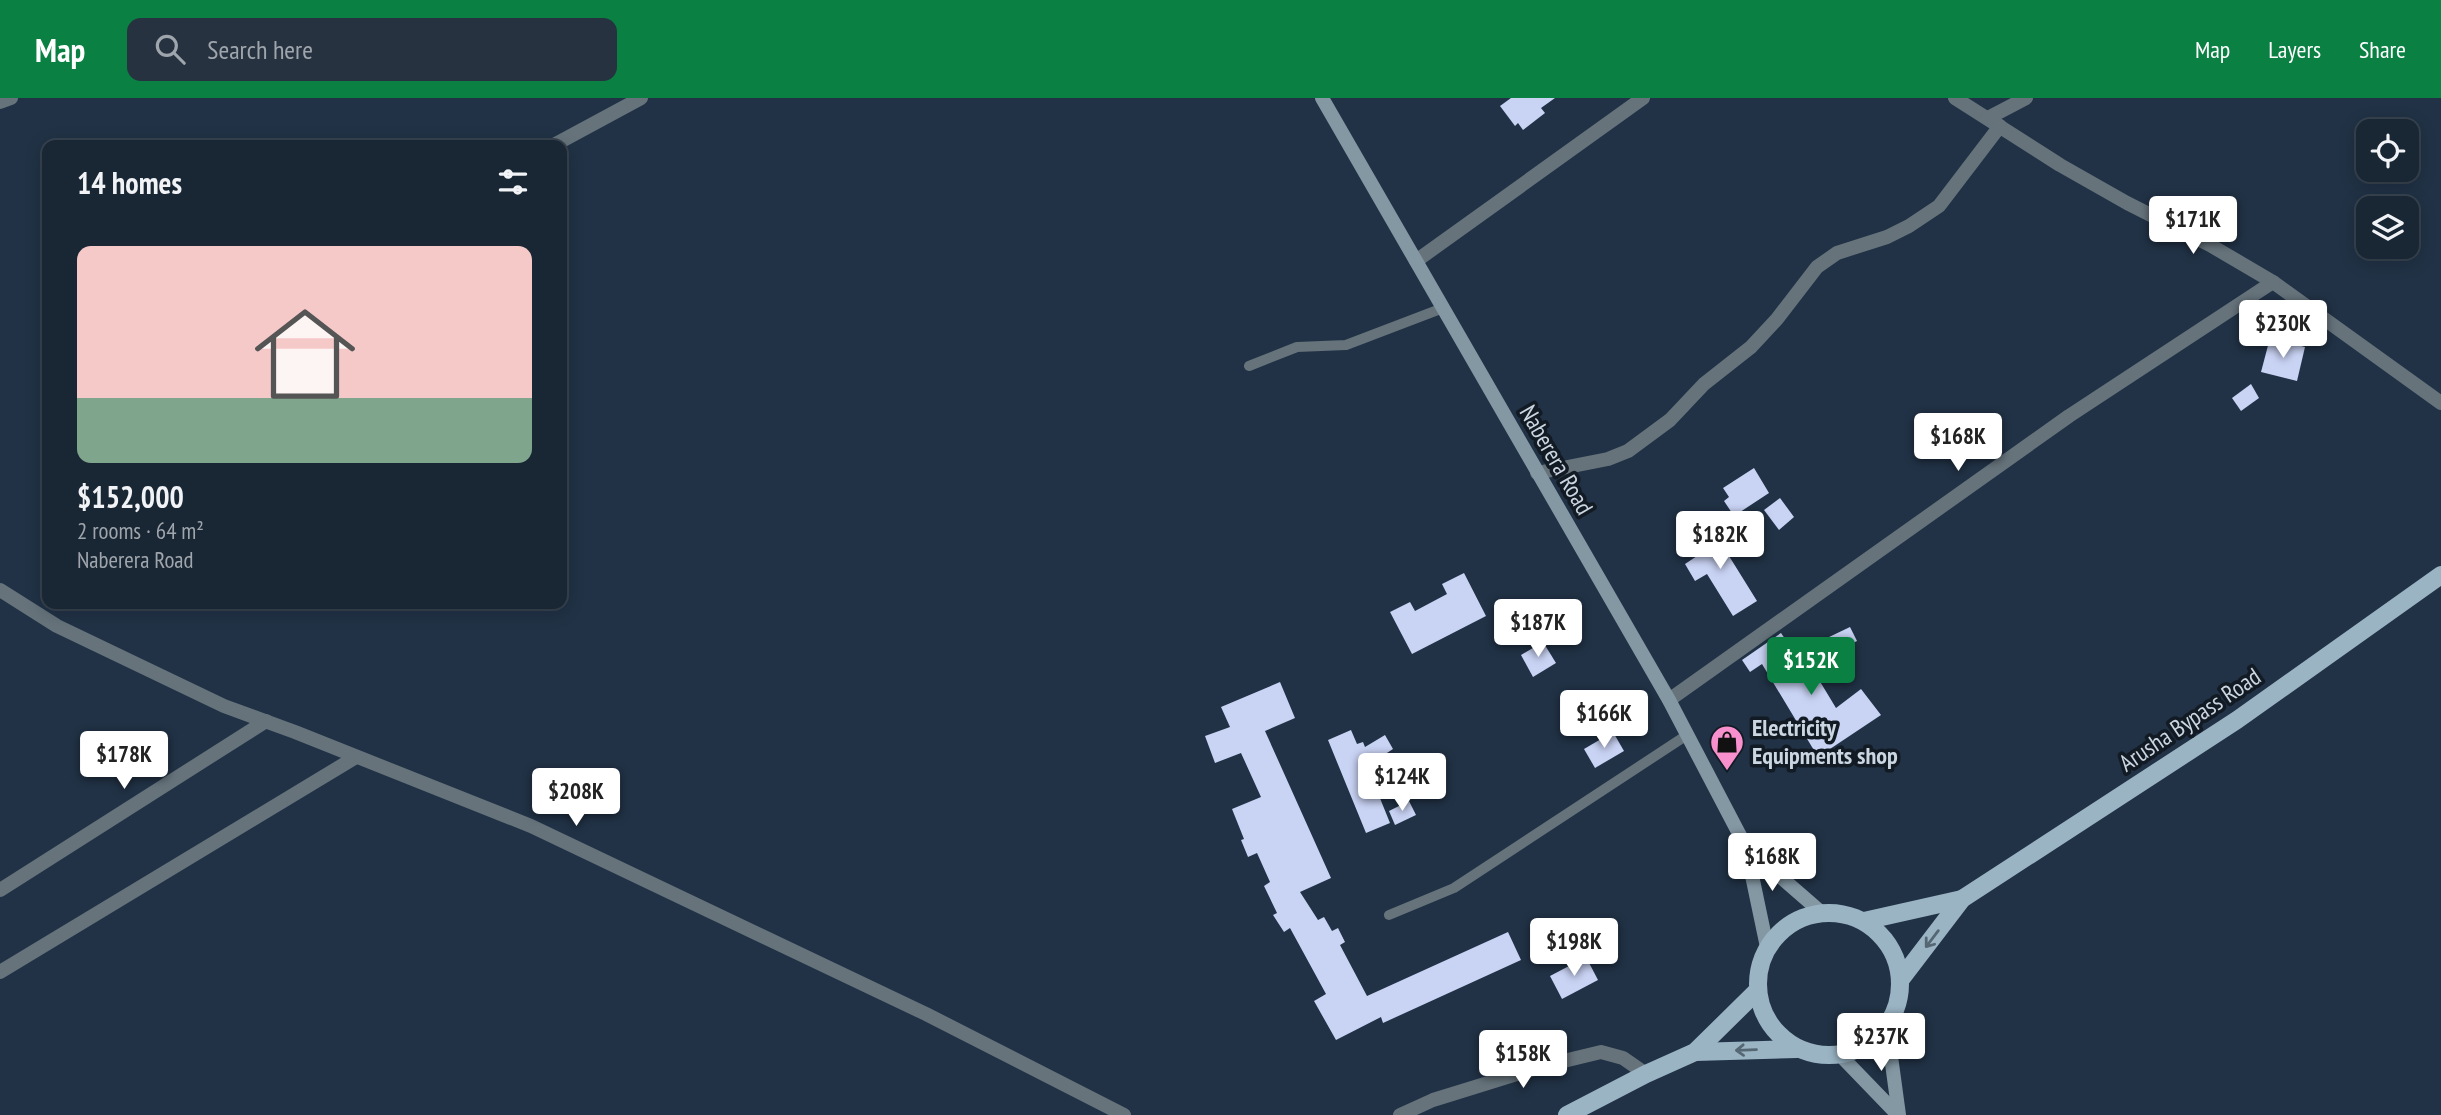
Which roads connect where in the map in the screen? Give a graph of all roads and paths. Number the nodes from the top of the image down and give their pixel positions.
1 (10, 98) edge
2 (641, 98) edge
3 (1322, 98) edge
4 (1643, 98) edge
5 (1955, 98) edge
6 (2026, 98) edge
7 (0, 102) edge
8 (1994, 122) junction
9 (563, 140) edge
10 (1416, 261) junction
11 (2273, 282) junction
12 (1443, 308) junction
13 (1249, 366) dead end
14 (2441, 403) edge
15 (1537, 473) junction
16 (2441, 575) edge
17 (0, 590) edge
18 (1668, 700) junction
19 (266, 721) junction
20 (1687, 735) junction
21 (356, 757) junction
22 (1745, 847) junction
23 (0, 890) edge
24 (1962, 899) junction
25 (1822, 913) junction
26 (1389, 915) dead end
27 (1864, 921) junction
28 (1767, 947) junction
29 (0, 972) edge
30 (1901, 979) junction
31 (1757, 991) junction
32 (1887, 1027) junction
33 (1797, 1049) junction
34 (1695, 1052) junction
35 (1840, 1055) junction
36 (1646, 1074) junction
37 (1124, 1115) edge
38 (1401, 1115) edge
39 (1567, 1115) edge
40 (1898, 1115) edge

1 - 7 street
2 - 9 street
3 - 10 street, Naberera Road
4 - 10 street
5 - 8 street
6 - 8 street
8 - 11 street
8 - 15 street
10 - 12 street, Naberera Road
11 - 14 street
11 - 18 street
12 - 13 lane
12 - 15 street, Naberera Road
15 - 18 street, Naberera Road
16 - 24 main road, Arusha Bypass Road
17 - 19 street
18 - 20 street, Naberera Road
19 - 21 street
19 - 23 street
20 - 22 street, Naberera Road
20 - 26 lane
21 - 29 street
21 - 37 street
22 - 25 street, Naberera Road
22 - 28 street, Naberera Road
24 - 27 main road, Arusha Bypass Road
24 -> 30 main road, Arusha Bypass Road
25 - 27 main road, Arusha Bypass Road
25 - 28 main road, Arusha Bypass Road
27 - 30 main road
28 - 31 main road
30 - 32 main road, Arusha Bypass Road
31 - 33 main road
31 - 34 main road
32 - 35 main road
32 - 40 street
33 -> 34 main road
33 - 35 main road
34 - 36 main road
35 - 40 street
36 - 38 street
36 - 39 main road

